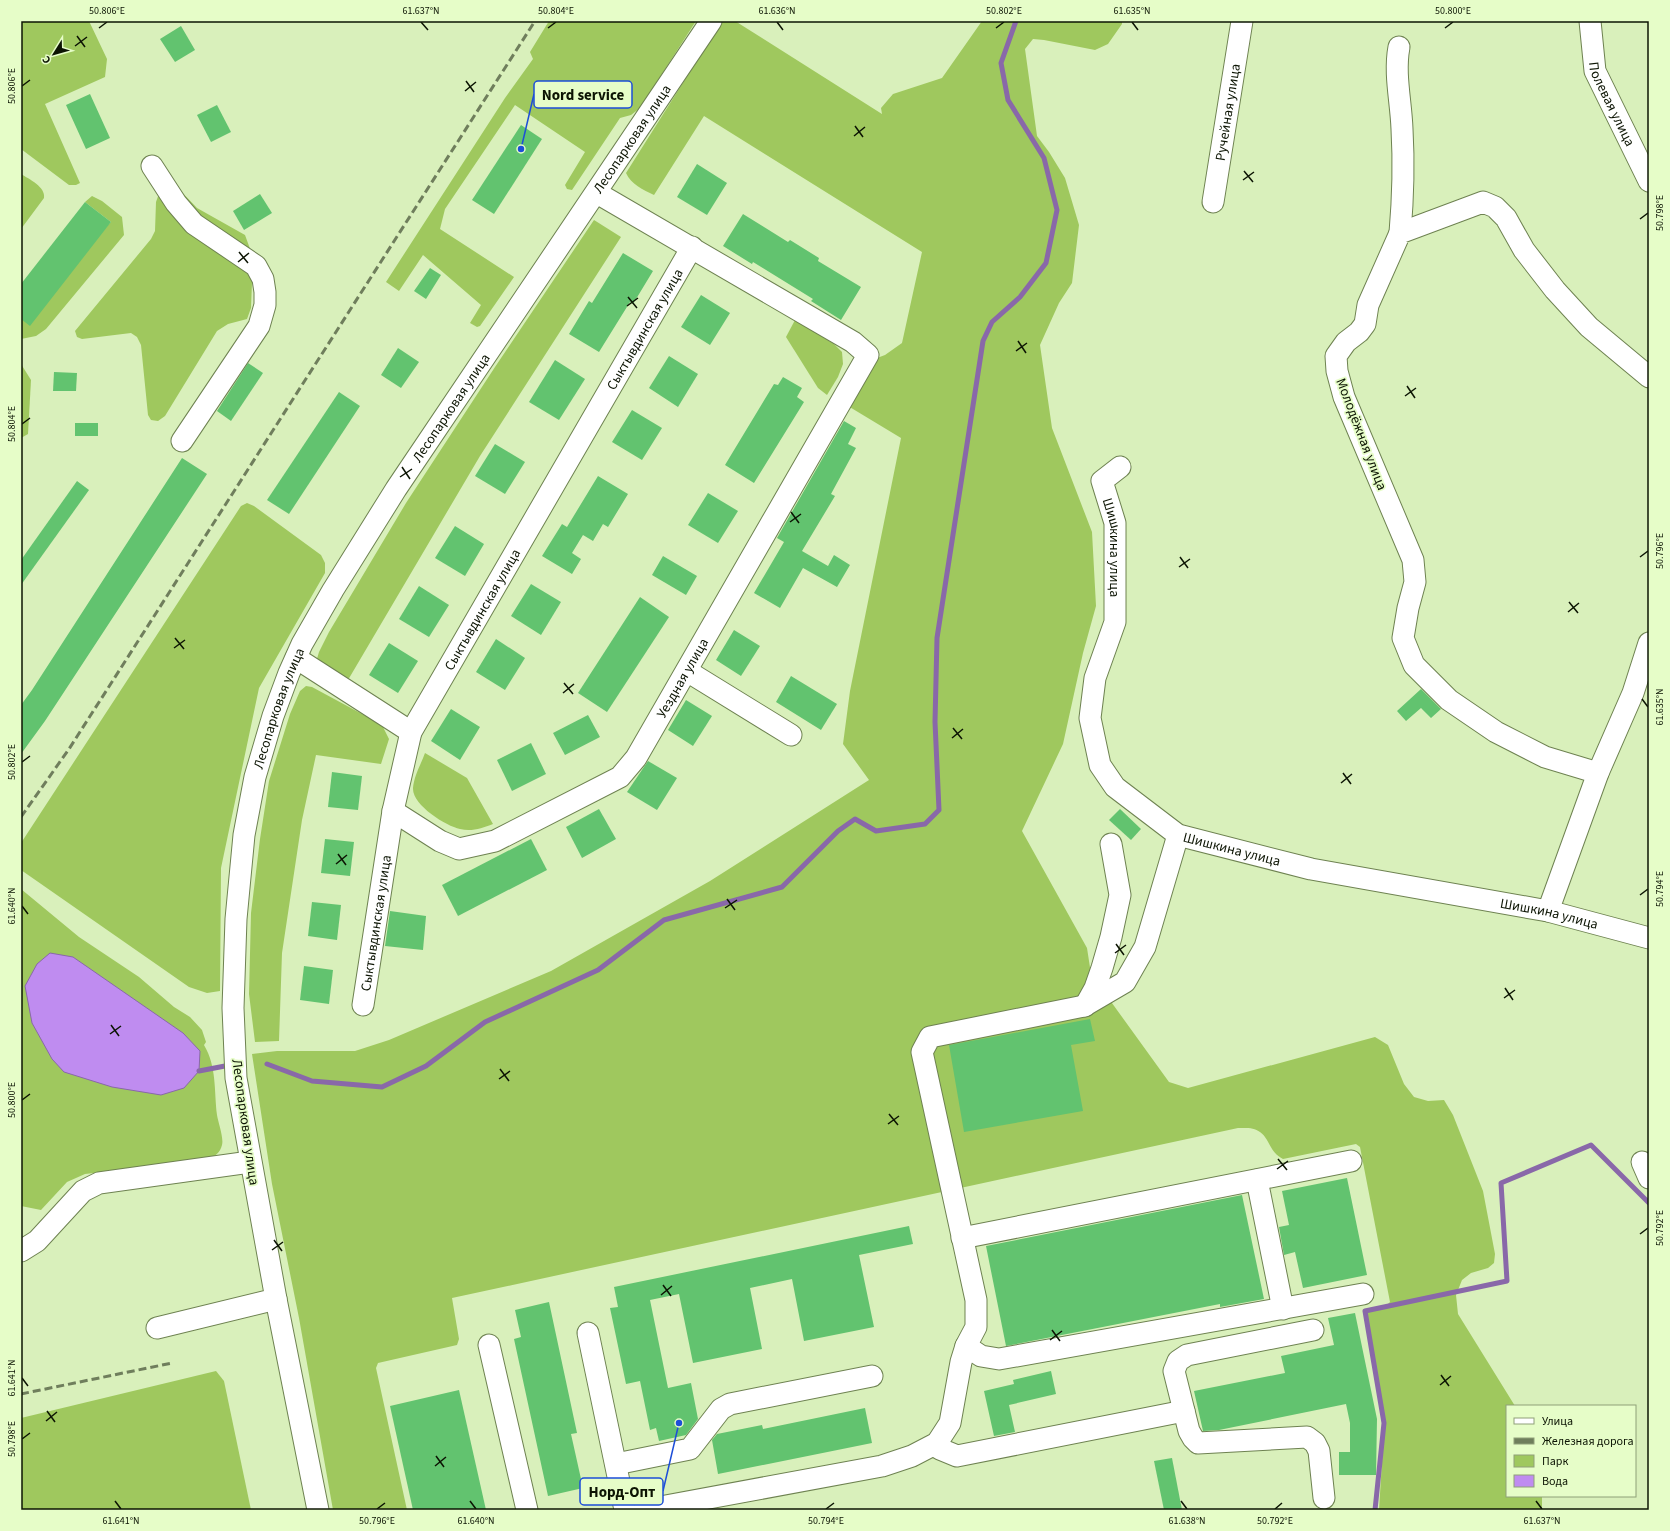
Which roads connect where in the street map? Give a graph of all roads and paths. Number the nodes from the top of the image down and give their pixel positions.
1 (711, 21) edge
2 (1242, 21) edge
3 (1590, 21) edge
4 (1399, 47) dead end
5 (152, 166) dead end
6 (1649, 181) edge
7 (597, 193) junction
8 (1213, 202) dead end
9 (1400, 233) junction
10 (692, 247) junction
11 (1649, 378) edge
12 (182, 441) dead end
13 (1120, 467) dead end
14 (1649, 643) edge
15 (296, 658) junction
16 (687, 671) junction
17 (1641, 697) edge
18 (412, 732) junction
19 (791, 735) dead end
20 (1598, 773) junction
21 (393, 810) junction
22 (1178, 835) junction
23 (1111, 844) dead end
24 (1548, 910) junction
25 (1649, 938) edge
26 (362, 1005) dead end
27 (1084, 1006) junction
28 (1351, 1161) dead end
29 (250, 1162) junction
30 (1257, 1180) junction
31 (962, 1238) junction
32 (21, 1251) edge
33 (1362, 1294) dead end
34 (276, 1299) junction
35 (1283, 1309) junction
36 (157, 1328) dead end
37 (1313, 1330) dead end
38 (588, 1333) dead end
39 (489, 1345) dead end
40 (966, 1346) junction
41 (872, 1376) dead end
42 (1184, 1411) junction
43 (937, 1443) junction
44 (616, 1464) junction
45 (1324, 1498) dead end
46 (318, 1510) edge
47 (527, 1510) edge
48 (625, 1510) edge
49 (644, 1510) edge

1 - 7 street, Лесопарковая улица
2 - 8 street, Ручейная улица
3 - 6 street, Полевая улица
4 - 9 street
5 - 12 street
7 - 10 street
7 - 15 street, Лесопарковая улица
9 - 11 street
9 - 20 street, Молодёжная улица
10 - 16 street, Уездная улица
10 - 18 street, Сыктывдинская улица
13 - 22 street, Шишкина улица
14 - 17 street
15 - 18 street
15 - 29 street, Лесопарковая улица
16 - 19 street
16 - 21 street, Уездная улица
17 - 20 street
18 - 21 street, Сыктывдинская улица
20 - 24 street
21 - 26 street, Сыктывдинская улица
22 - 24 street, Шишкина улица
22 - 27 street
23 - 27 street
24 - 25 street, Шишкина улица
27 - 31 street
28 - 30 street
29 - 32 street
29 - 34 street, Лесопарковая улица
30 - 31 street
30 - 35 street
31 - 40 street
33 - 35 street
34 - 36 street
34 - 46 street, Лесопарковая улица
35 - 40 street
37 - 42 street
38 - 44 street
39 - 47 street
40 - 43 street
41 - 44 street
42 - 43 street
42 - 45 street
43 - 49 street
44 - 48 street

